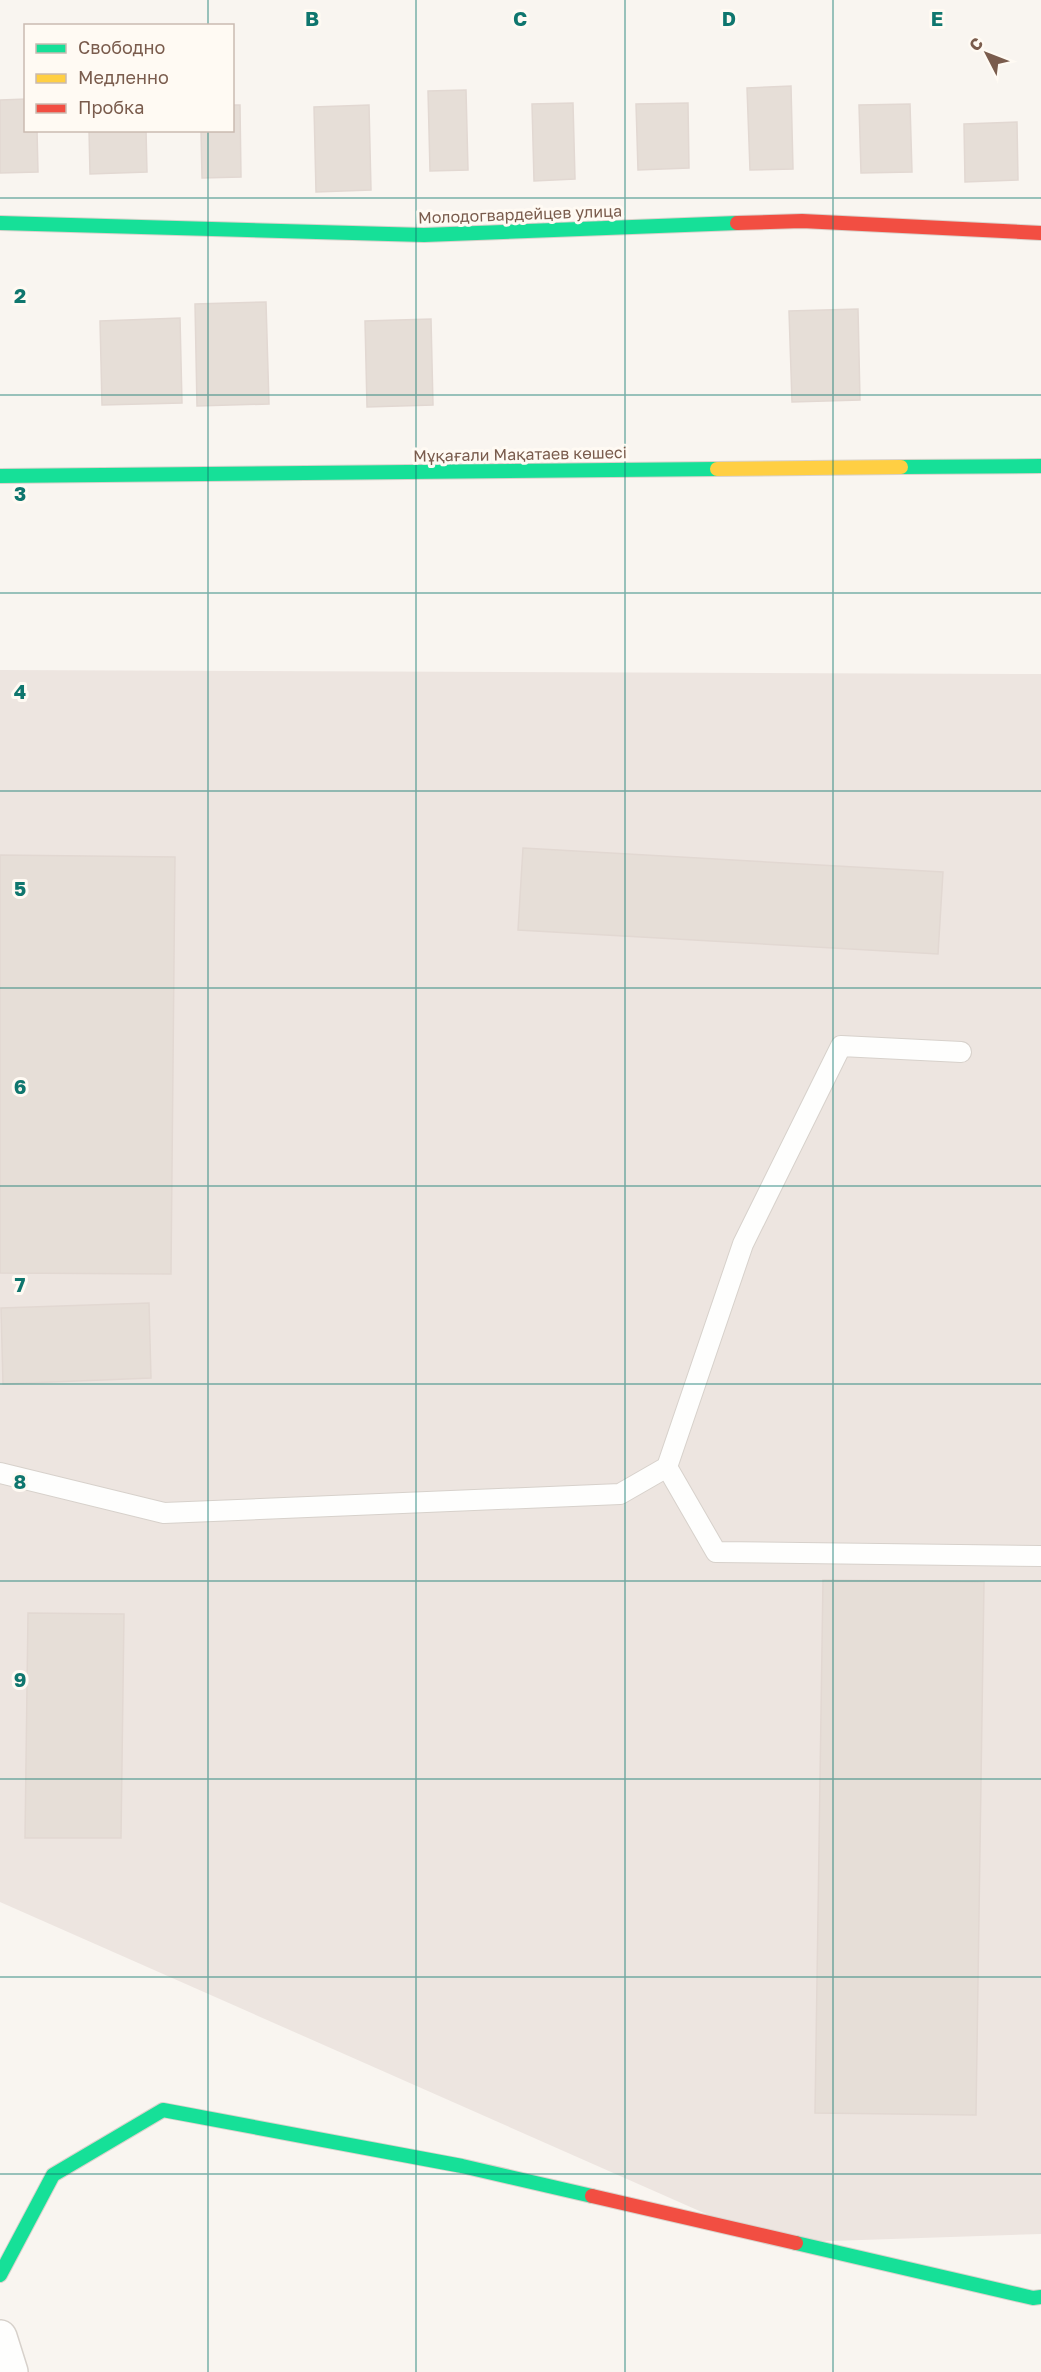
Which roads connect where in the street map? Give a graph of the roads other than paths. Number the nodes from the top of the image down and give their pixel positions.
1 (0, 223) edge
2 (1041, 233) edge
3 (1041, 466) edge
4 (0, 476) edge
5 (961, 1052) dead end
6 (667, 1467) junction
7 (0, 1473) edge
8 (1041, 1556) edge
9 (0, 2275) edge
10 (1041, 2298) edge
11 (0, 2337) edge
12 (11, 2372) edge

1 - 2 street, Молодогвардейцев улица
3 - 4 street, Мұқағали Мақатаев көшесі
5 - 6 lane
6 - 7 lane
6 - 8 lane
9 - 10 street
11 - 12 street

